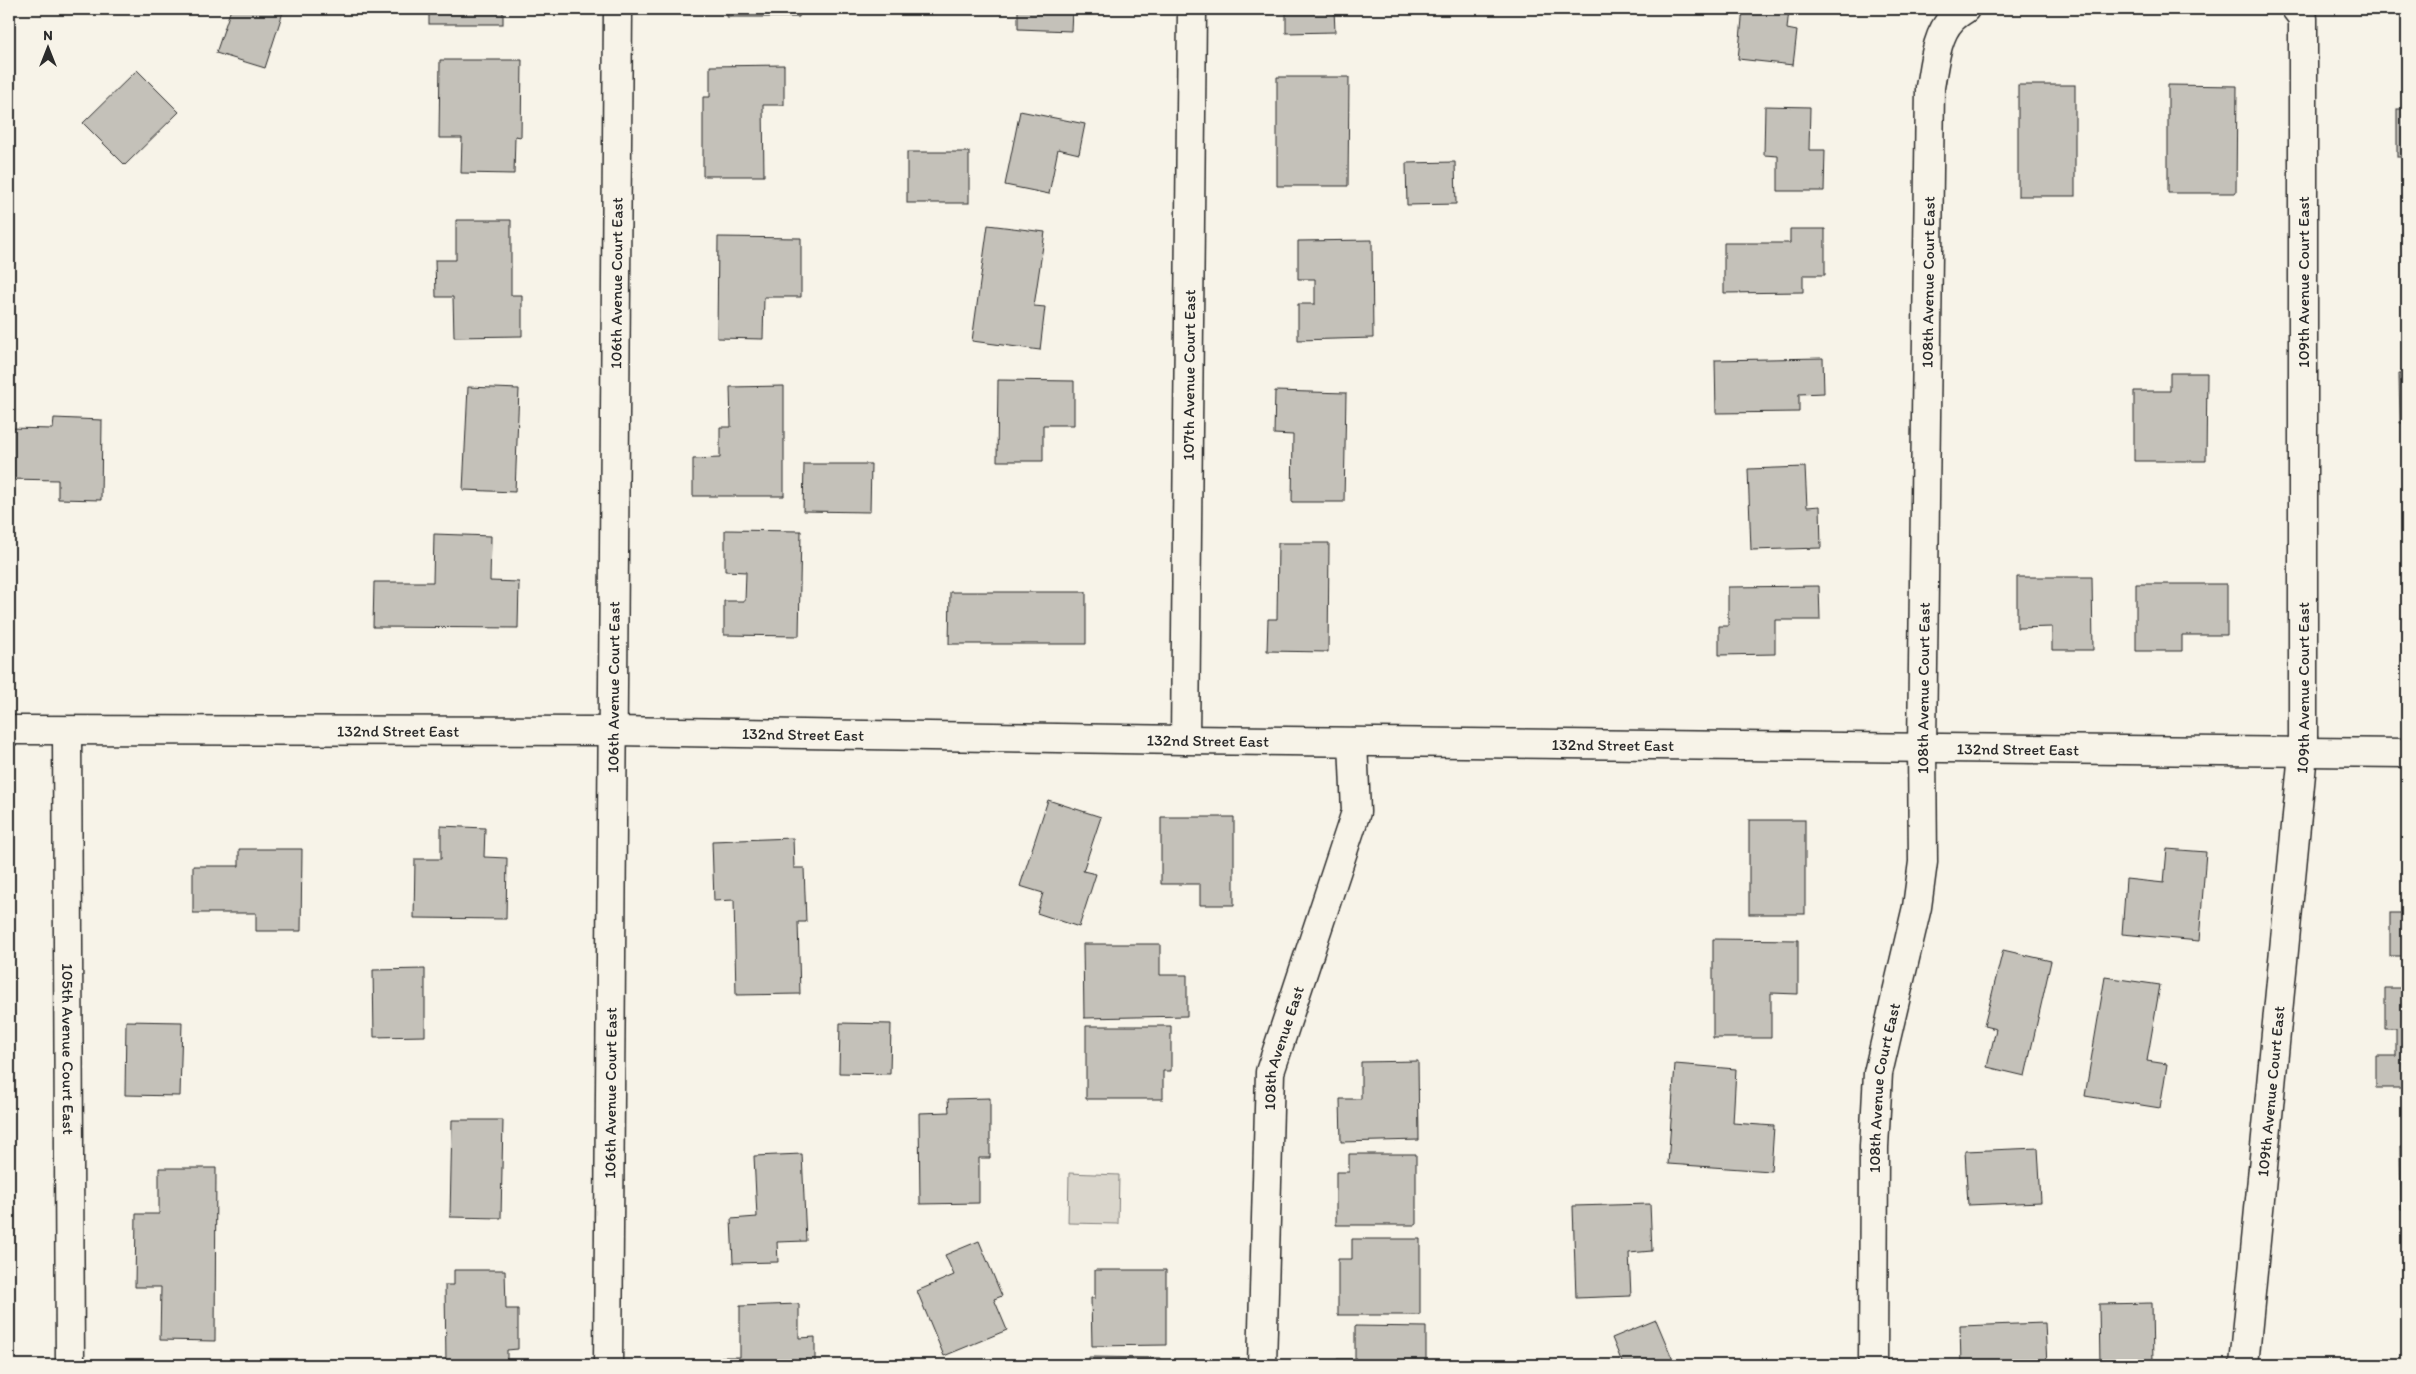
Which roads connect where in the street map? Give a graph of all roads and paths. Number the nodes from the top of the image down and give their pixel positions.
1 (618, 9) edge
2 (1192, 9) edge
3 (2296, 9) edge
4 (1960, 10) edge
5 (9, 730) edge
6 (67, 731) junction
7 (614, 731) junction
8 (1184, 740) junction
9 (1353, 742) junction
10 (1922, 748) junction
11 (2303, 753) junction
12 (2407, 753) edge
13 (70, 1365) edge
14 (608, 1365) edge
15 (1262, 1365) edge
16 (1873, 1365) edge
17 (2244, 1365) edge

1 - 7 street, 106th Avenue Court East
2 - 8 street, 107th Avenue Court East
3 - 11 street, 109th Avenue Court East
4 - 10 street, 108th Avenue Court East
5 - 6 street, 132nd Street East
6 - 7 street, 132nd Street East
6 - 13 street, 105th Avenue Court East
7 - 8 street, 132nd Street East
7 - 14 street, 106th Avenue Court East
8 - 9 street, 132nd Street East
9 - 10 street, 132nd Street East
9 - 15 street, 108th Avenue East
10 - 11 street, 132nd Street East
10 - 16 street, 108th Avenue Court East
11 - 12 street, 132nd Street East
11 - 17 street, 109th Avenue Court East

